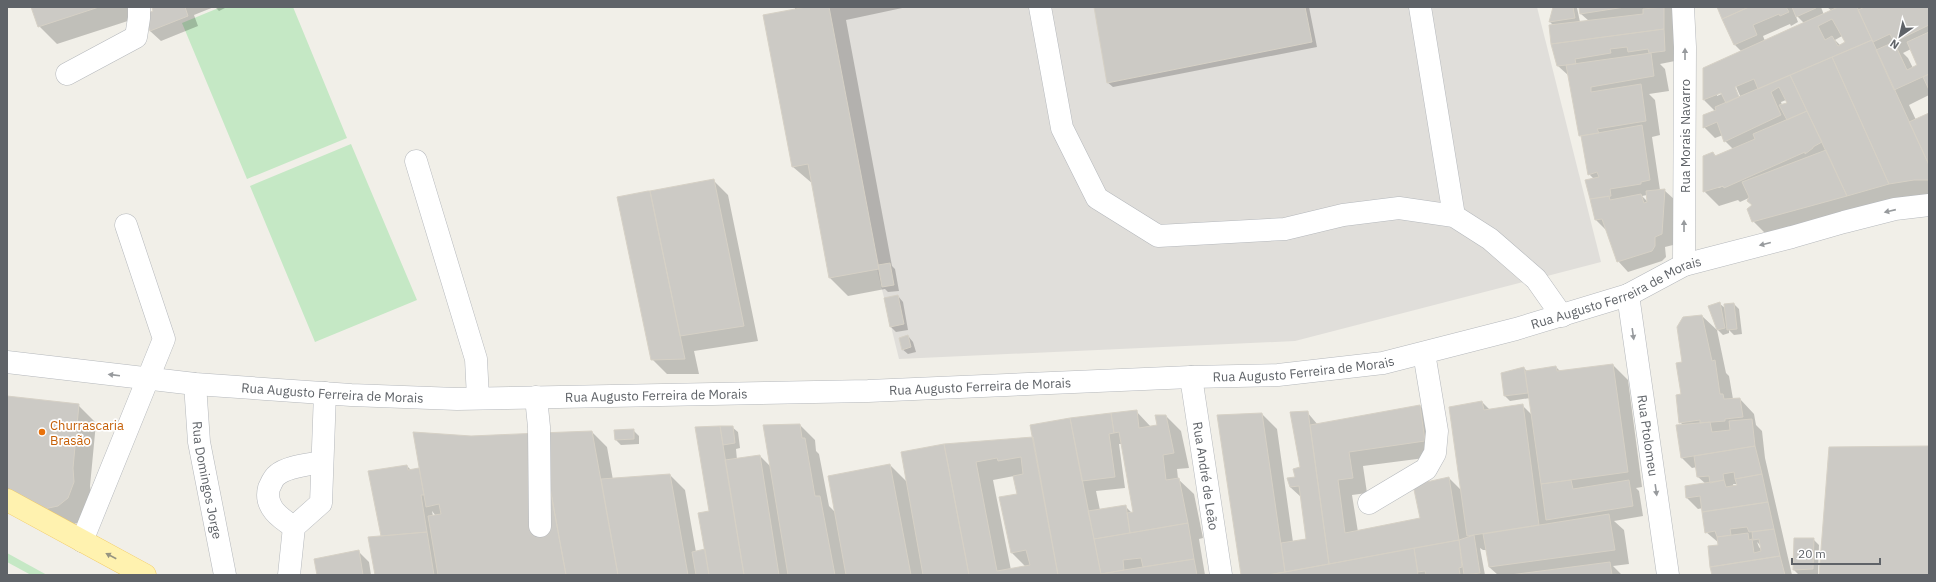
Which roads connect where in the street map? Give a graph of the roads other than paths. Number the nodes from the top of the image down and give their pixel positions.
1 (139, 7) edge
2 (1040, 7) edge
3 (1420, 7) edge
4 (1683, 7) edge
5 (67, 74) dead end
6 (416, 161) dead end
7 (1929, 205) edge
8 (1454, 216) junction
9 (126, 226) dead end
10 (1684, 265) junction
11 (1628, 295) junction
12 (1562, 316) junction
13 (1424, 353) junction
14 (7, 362) edge
15 (1191, 377) junction
16 (149, 379) junction
17 (195, 384) junction
18 (325, 393) junction
19 (536, 397) junction
20 (478, 398) junction
21 (322, 462) junction
22 (7, 500) edge
23 (1369, 504) dead end
24 (540, 526) dead end
25 (294, 527) junction
26 (82, 541) junction
27 (145, 575) edge
28 (225, 575) edge
29 (289, 575) edge
30 (1222, 575) edge
31 (1668, 575) edge

1 - 5 street
2 - 8 street
3 - 8 street
10 -> 4 street, Rua Morais Navarro
6 - 20 street
7 -> 10 street, Rua Augusto Ferreira de Morais
8 - 12 street
9 - 16 street
10 - 11 street, Rua Augusto Ferreira de Morais
11 - 12 street, Rua Augusto Ferreira de Morais
11 -> 31 street, Rua Ptolomeu
12 - 13 street, Rua Augusto Ferreira de Morais
13 - 15 street, Rua Augusto Ferreira de Morais
13 - 23 street
16 -> 14 street, Rua Augusto Ferreira de Morais
15 - 19 street, Rua Augusto Ferreira de Morais
15 - 30 street, Rua André de Leão
16 - 17 street, Rua Augusto Ferreira de Morais
16 - 26 street
17 - 18 street, Rua Augusto Ferreira de Morais
17 - 28 street, Rua Domingos Jorge
18 - 20 street, Rua Augusto Ferreira de Morais
18 - 21 street
19 - 20 street, Rua Augusto Ferreira de Morais
19 - 24 street
21 - 25 street
21 - 25 street
22 - 26 main road
25 - 29 street
27 -> 26 main road

